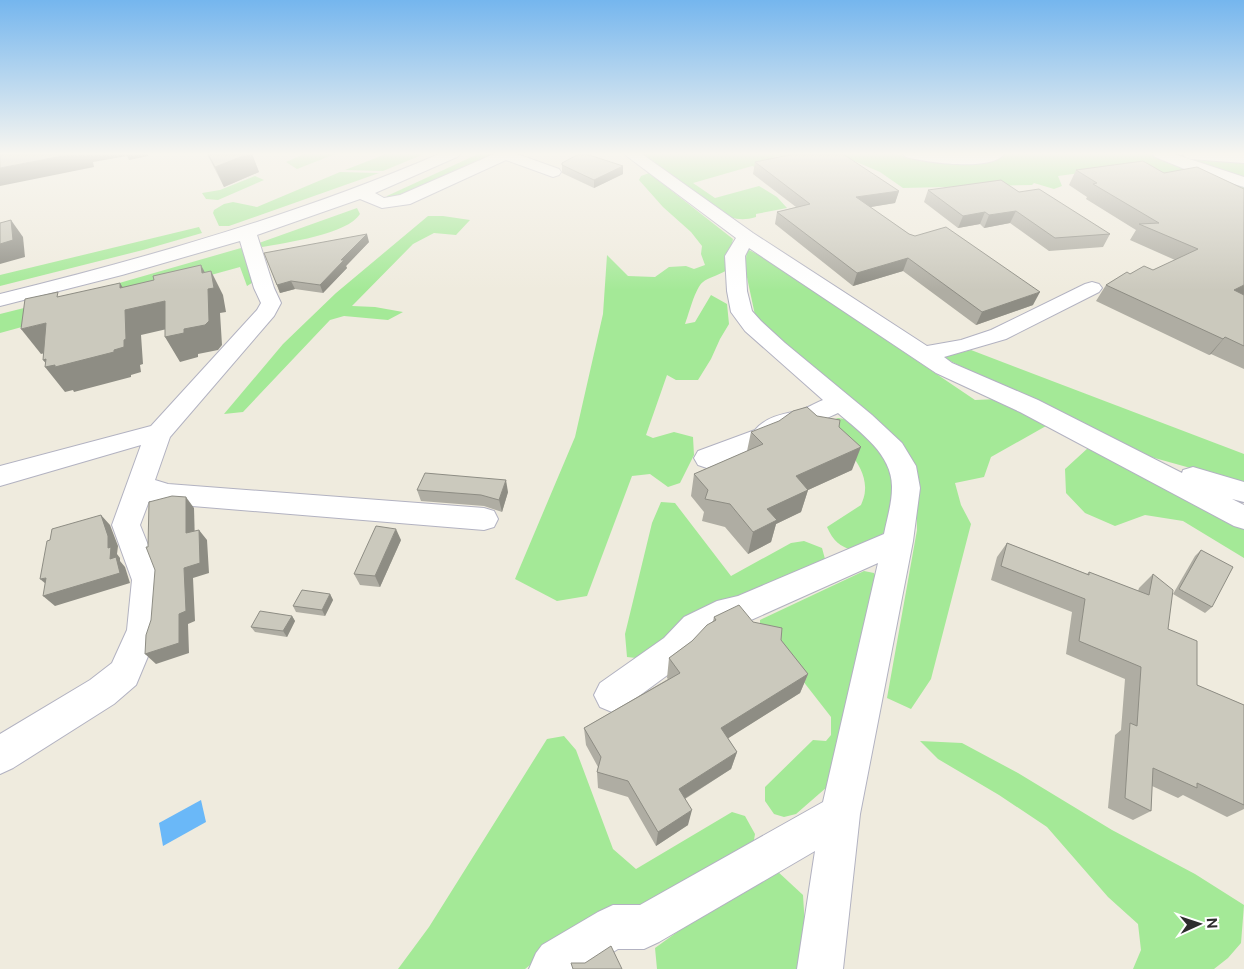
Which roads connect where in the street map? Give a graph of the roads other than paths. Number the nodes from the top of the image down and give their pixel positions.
1 (344, 199) edge
2 (374, 199) edge
3 (406, 199) edge
4 (694, 199) edge
5 (247, 233) junction
6 (746, 237) junction
7 (1092, 288) dead end
8 (0, 300) edge
9 (923, 354) junction
10 (840, 402) junction
11 (158, 434) junction
12 (707, 458) dead end
13 (1139, 462) junction
14 (0, 476) edge
15 (141, 485) junction
16 (1244, 492) edge
17 (1244, 518) edge
18 (484, 519) dead end
19 (898, 541) junction
20 (612, 695) dead end
21 (0, 755) edge
22 (840, 814) junction
23 (552, 969) edge
24 (820, 969) edge

1 - 5 street
2 - 3 street
4 - 6 street
5 - 8 street
5 - 11 street
6 - 9 street
6 - 10 street
7 - 9 street
9 - 13 street
10 - 12 street
10 - 19 street
11 - 14 street
11 - 15 street
13 - 16 street
13 - 17 street
15 - 18 street
15 - 21 street
19 - 20 street
19 - 22 street
22 - 23 street
22 - 24 street

